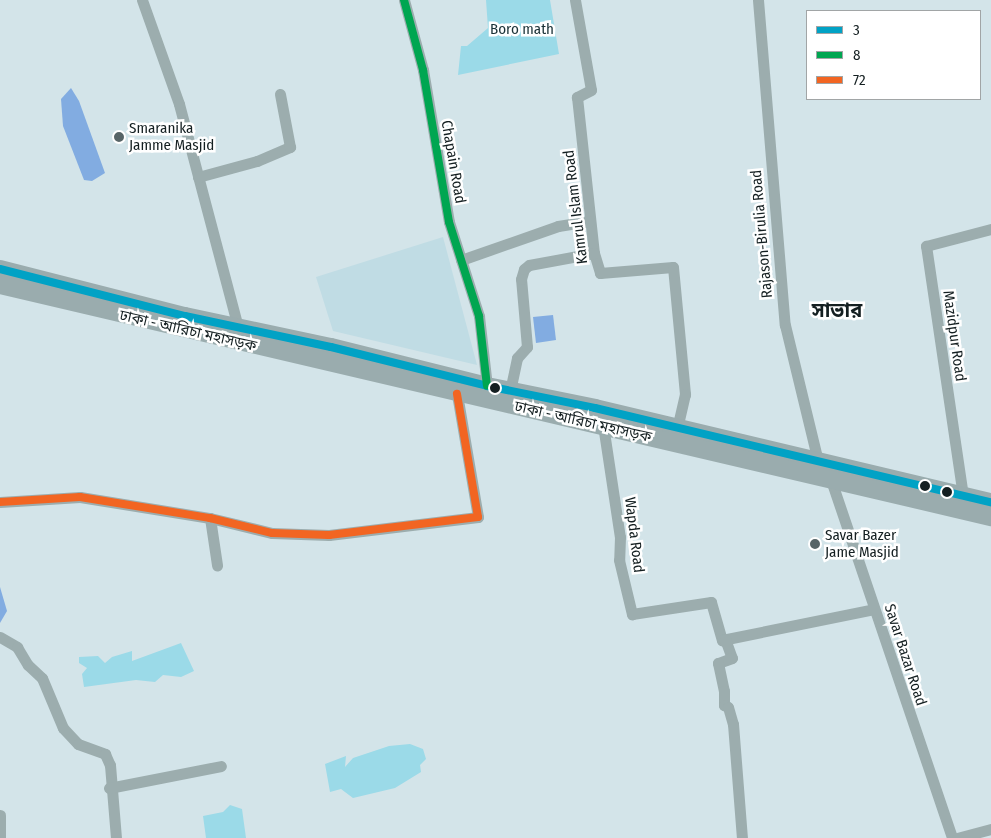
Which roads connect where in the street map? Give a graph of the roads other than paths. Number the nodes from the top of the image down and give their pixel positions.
1 (142, 0) edge
2 (404, 0) edge
3 (575, 0) edge
4 (758, 0) edge
5 (280, 94) dead end
6 (198, 177) junction
7 (590, 221) junction
8 (991, 229) edge
9 (594, 253) junction
10 (461, 260) junction
11 (0, 269) edge
12 (0, 285) edge
13 (238, 327) junction
14 (487, 386) junction
15 (510, 391) junction
16 (457, 394) junction
17 (603, 426) junction
18 (677, 430) junction
19 (818, 461) junction
20 (831, 480) junction
21 (963, 496) junction
22 (0, 502) edge
23 (991, 502) edge
24 (991, 517) edge
25 (210, 518) junction
26 (217, 565) dead end
27 (874, 608) junction
28 (0, 638) edge
29 (725, 639) junction
30 (221, 766) dead end
31 (109, 788) junction
32 (0, 815) edge
33 (991, 829) edge
34 (0, 838) edge
35 (116, 838) edge
36 (742, 838) edge
37 (952, 838) edge
38 (958, 838) edge

1 - 6 street
2 - 10 street, Chapain Road
3 - 7 street, Kamrul Islam Road
4 - 19 street, Rajason-Birulia Road
5 - 6 street
6 - 13 street
7 - 9 street, Kamrul Islam Road
7 - 10 street
8 - 21 street, Mazidpur Road
9 - 15 street
9 - 18 street, Kamrul Islam Road
10 - 14 street, Chapain Road
11 - 13 highway, ঢাকা - আরিচা মহাসড়ক
12 - 16 highway, ঢাকা - আরিচা মহাসড়ক
13 - 14 highway, ঢাকা - আরিচা মহাসড়ক
14 - 15 highway, ঢাকা - আরিচা মহাসড়ক
15 - 18 highway, ঢাকা - আরিচা মহাসড়ক
16 - 17 highway, ঢাকা - আরিচা মহাসড়ক
16 - 25 street
17 - 20 highway, ঢাকা - আরিচা মহাসড়ক
17 - 29 street, Wapda Road
18 - 19 highway, ঢাকা - আরিচা মহাসড়ক
19 - 21 highway, ঢাকা - আরিচা মহাসড়ক
20 - 24 highway, ঢাকা - আরিচা মহাসড়ক
20 - 27 street, Savar Bazar Road
21 - 23 highway, ঢাকা - আরিচা মহাসড়ক
22 - 25 street
25 - 26 street
27 - 29 street
27 - 37 street, Savar Bazar Road
28 - 31 street
29 - 36 street
30 - 31 street
31 - 35 street
32 - 34 street
33 - 38 street

